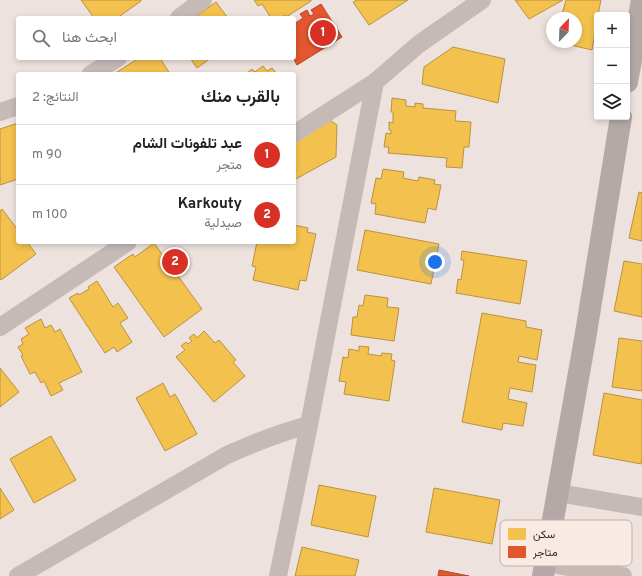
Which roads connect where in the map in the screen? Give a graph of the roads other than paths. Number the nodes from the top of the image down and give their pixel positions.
1 (203, 0) edge
2 (482, 0) edge
3 (642, 0) edge
4 (182, 16) edge
5 (115, 60) edge
6 (630, 66) edge
7 (94, 72) edge
8 (375, 82) junction
9 (16, 107) edge
10 (0, 112) edge
11 (621, 120) edge
12 (296, 133) edge
13 (125, 244) edge
14 (0, 327) edge
15 (309, 425) junction
16 (558, 493) junction
17 (642, 507) edge
18 (553, 520) edge
19 (544, 569) edge
20 (18, 576) edge
21 (278, 576) edge
22 (623, 576) edge

1 - 4 street
2 - 8 street
3 - 6 main road
5 - 7 street
8 - 12 street
8 - 15 street
9 - 10 street
11 - 16 main road
13 - 14 street
15 - 20 street
15 - 21 street
16 - 17 street
16 - 18 main road
19 - 22 street

